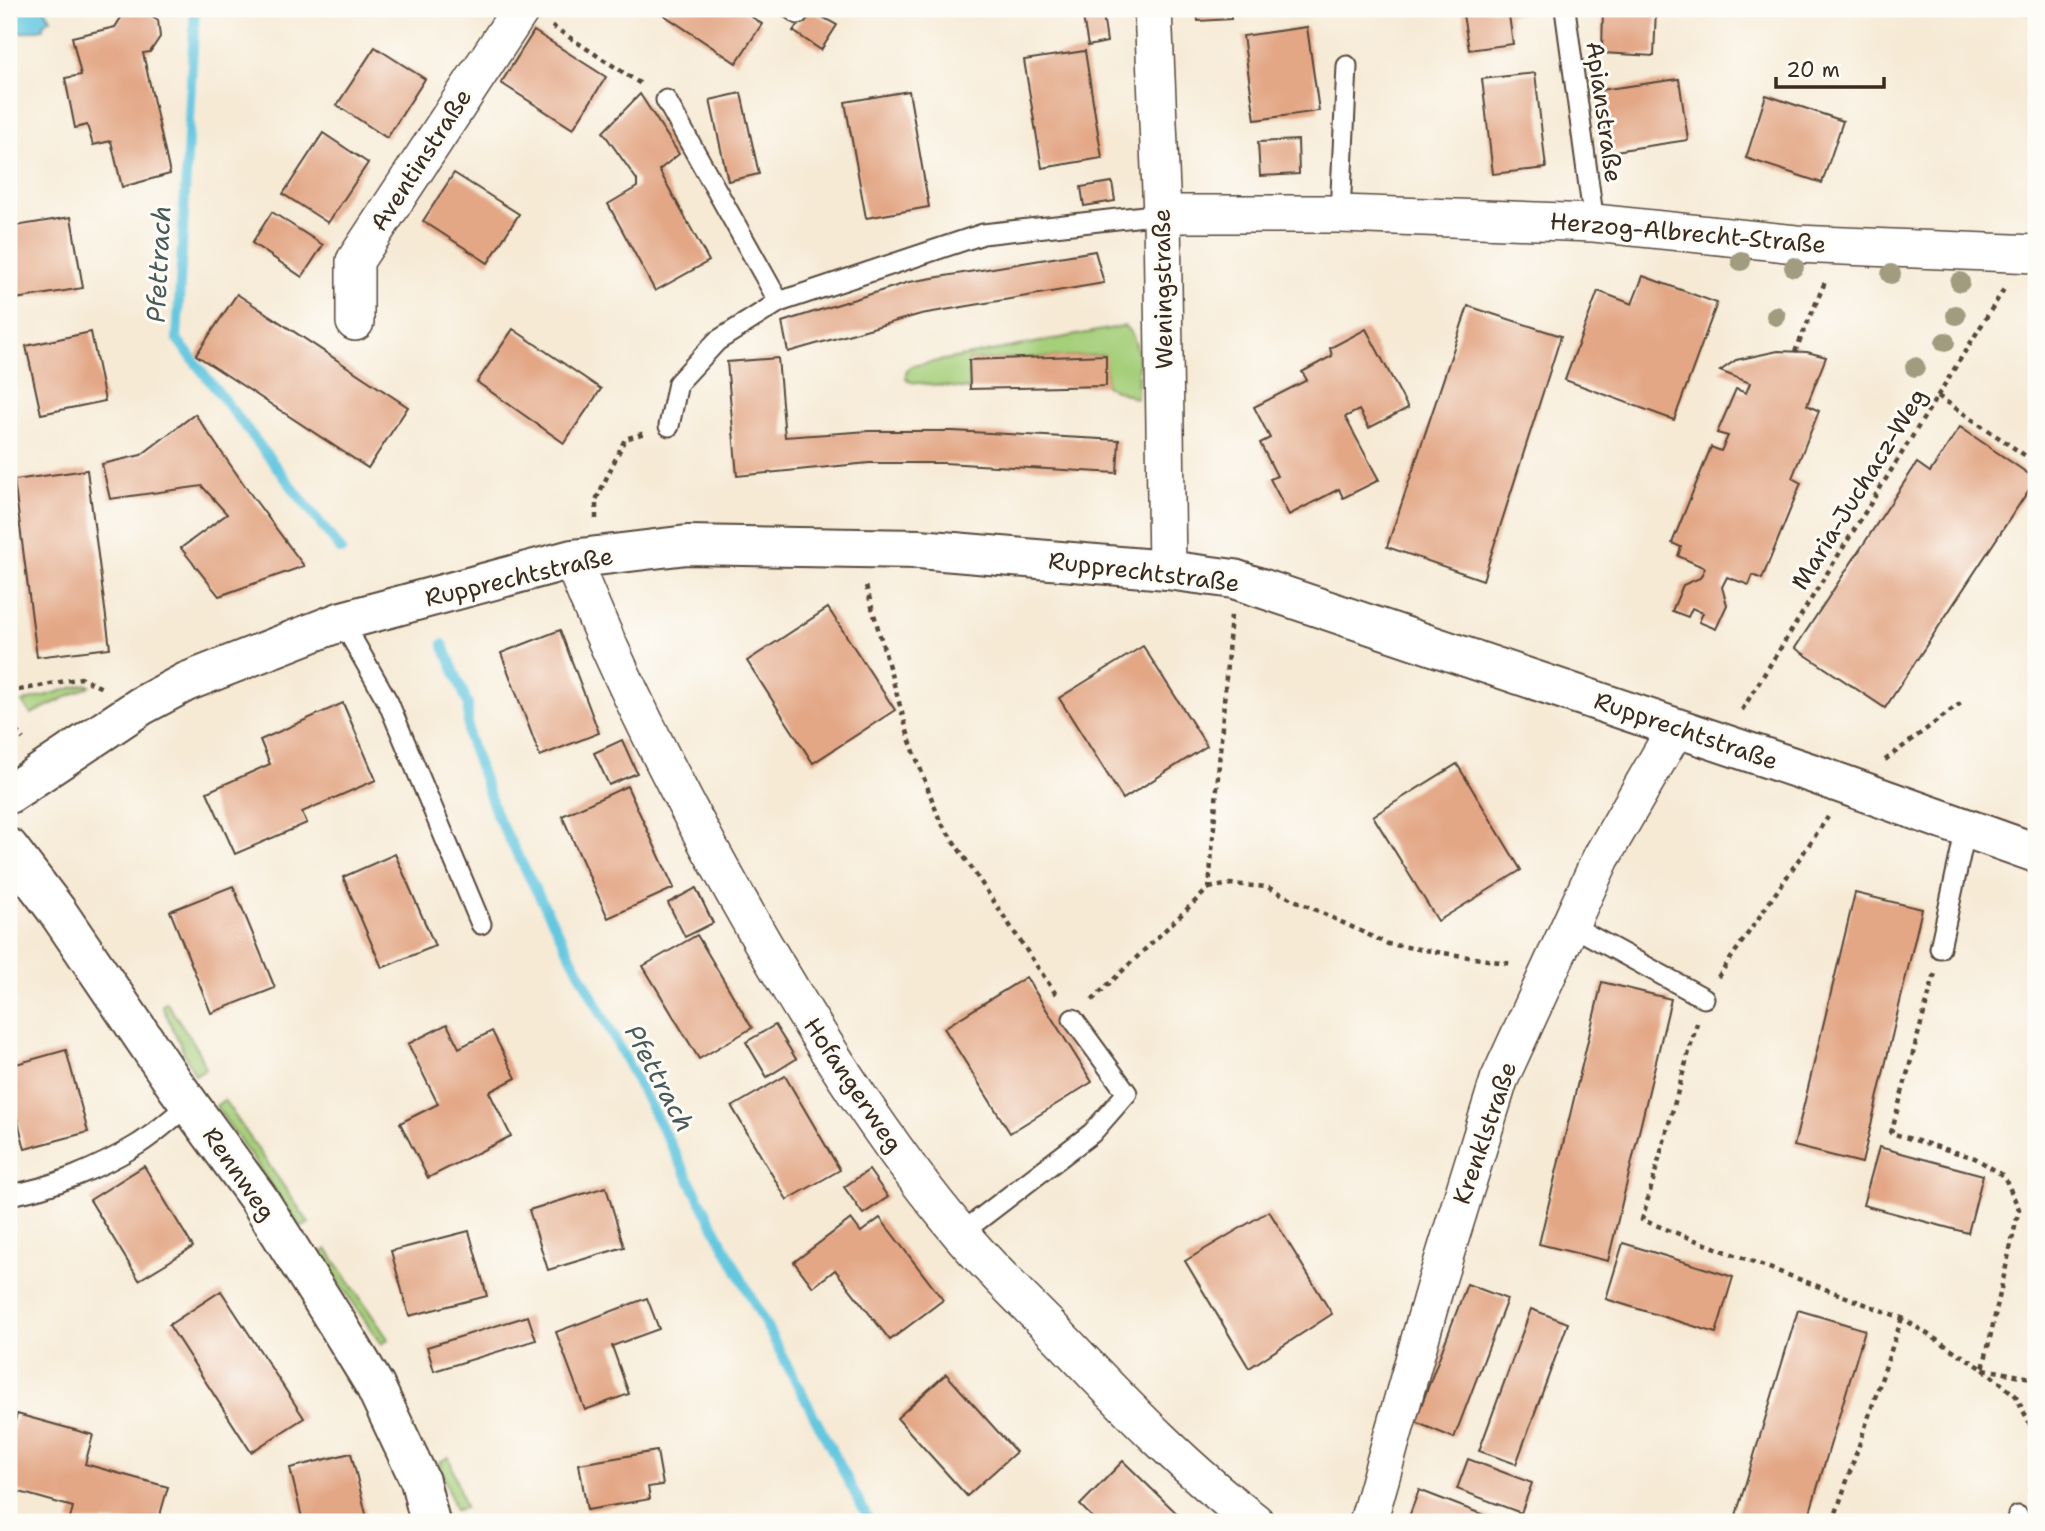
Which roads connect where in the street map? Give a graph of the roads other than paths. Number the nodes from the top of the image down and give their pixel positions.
1 (1153, 9) edge
2 (1565, 9) edge
3 (534, 16) edge
4 (1347, 66) dead end
5 (666, 100) road end
6 (1161, 214) junction
7 (1340, 214) junction
8 (1594, 223) junction
9 (2031, 253) edge
10 (779, 302) junction
11 (355, 322) dead end
12 (669, 426) road end
13 (584, 557) junction
14 (1167, 570) junction
15 (342, 621) junction
16 (1676, 728) junction
17 (9, 794) edge
18 (1965, 828) junction
19 (9, 848) edge
20 (2036, 853) edge
21 (481, 924) dead end
22 (1570, 931) junction
23 (1940, 948) road end
24 (1704, 998) road end
25 (1073, 1019) road end
26 (189, 1104) junction
27 (9, 1195) edge
28 (960, 1234) junction
29 (430, 1522) edge
30 (1255, 1522) edge
31 (1368, 1522) edge

1 - 6 street, Weningstraße
2 - 8 lane, Apianstraße
3 - 11 street, Aventinstraße
4 - 7 lane
5 - 10 lane
6 - 7 street, Herzog-Albrecht-Straße
6 - 10 lane, Herzog-Albrecht-Straße
6 - 14 street, Weningstraße
7 - 8 street, Herzog-Albrecht-Straße
8 - 9 street, Herzog-Albrecht-Straße
10 - 12 lane, Herzog-Albrecht-Straße
13 - 14 main road, Rupprechtstraße
13 - 15 main road, Rupprechtstraße
13 - 28 street, Hofangerweg
14 - 16 main road, Rupprechtstraße
15 - 17 main road, Rupprechtstraße
15 - 21 lane
16 - 18 main road, Rupprechtstraße
16 - 22 street, Krenklstraße
18 - 20 main road, Rupprechtstraße
18 - 23 lane
19 - 26 main road, Rennweg
22 - 24 lane
22 - 31 street, Krenklstraße
25 - 28 lane
26 - 27 lane
26 - 29 main road, Rennweg
28 - 30 street, Hofangerweg

